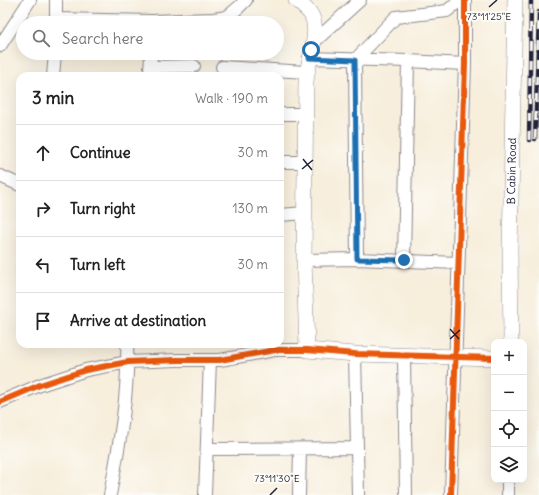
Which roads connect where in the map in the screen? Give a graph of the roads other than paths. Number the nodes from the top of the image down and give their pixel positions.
1 (30, 0) edge
2 (56, 0) edge
3 (246, 0) edge
4 (296, 0) edge
5 (360, 0) edge
6 (460, 0) edge
7 (465, 0) edge
8 (515, 0) edge
9 (20, 16) edge
10 (56, 16) edge
11 (228, 16) edge
12 (16, 21) edge
13 (314, 41) junction
14 (0, 46) edge
15 (54, 60) edge
16 (151, 60) edge
17 (355, 60) junction
18 (408, 61) junction
19 (465, 64) junction
20 (308, 65) junction
21 (194, 66) dead end
22 (222, 67) dead end
23 (150, 71) edge
24 (53, 72) edge
25 (284, 114) edge
26 (306, 114) junction
27 (284, 162) edge
28 (306, 162) junction
29 (0, 176) edge
30 (16, 183) edge
31 (305, 213) junction
32 (284, 214) edge
33 (357, 259) junction
34 (304, 260) junction
35 (404, 260) junction
36 (458, 263) junction
37 (511, 339) edge
38 (127, 348) edge
39 (307, 350) junction
40 (355, 354) junction
41 (404, 356) junction
42 (455, 357) junction
43 (491, 358) edge
44 (210, 360) junction
45 (128, 362) junction
46 (0, 402) edge
47 (358, 448) junction
48 (207, 449) junction
49 (300, 449) junction
50 (508, 483) edge
51 (110, 495) edge
52 (205, 495) edge
53 (299, 495) edge
54 (358, 495) edge
55 (406, 495) edge
56 (451, 495) edge
57 (508, 495) edge

1 - 9 street
2 - 10 street
3 - 11 street
4 - 13 street
5 - 13 street
6 - 17 street
7 - 19 street
8 - 37 street, B Cabin Road
12 - 14 street
13 - 20 street
15 - 24 street
16 - 23 street
17 - 18 street
17 - 20 street
17 - 33 street
18 - 19 street
18 - 35 street
19 - 36 street
20 - 22 street
20 - 26 street
21 - 23 street
25 - 26 street
26 - 28 street
27 - 28 street
28 - 31 street
29 - 30 street
31 - 32 street
31 - 34 street
33 - 34 street
33 - 35 street
34 - 39 street
35 - 36 street
36 - 42 street
38 - 45 street
39 - 40 street
39 - 44 street
40 - 41 street
40 - 47 street
41 - 42 street
41 - 55 street
42 - 43 street
42 - 56 street
44 - 45 street
44 - 48 street
45 - 46 street
45 - 51 street
47 - 49 street
47 - 54 street
48 - 49 street
48 - 52 street
49 - 53 street
50 - 57 street

